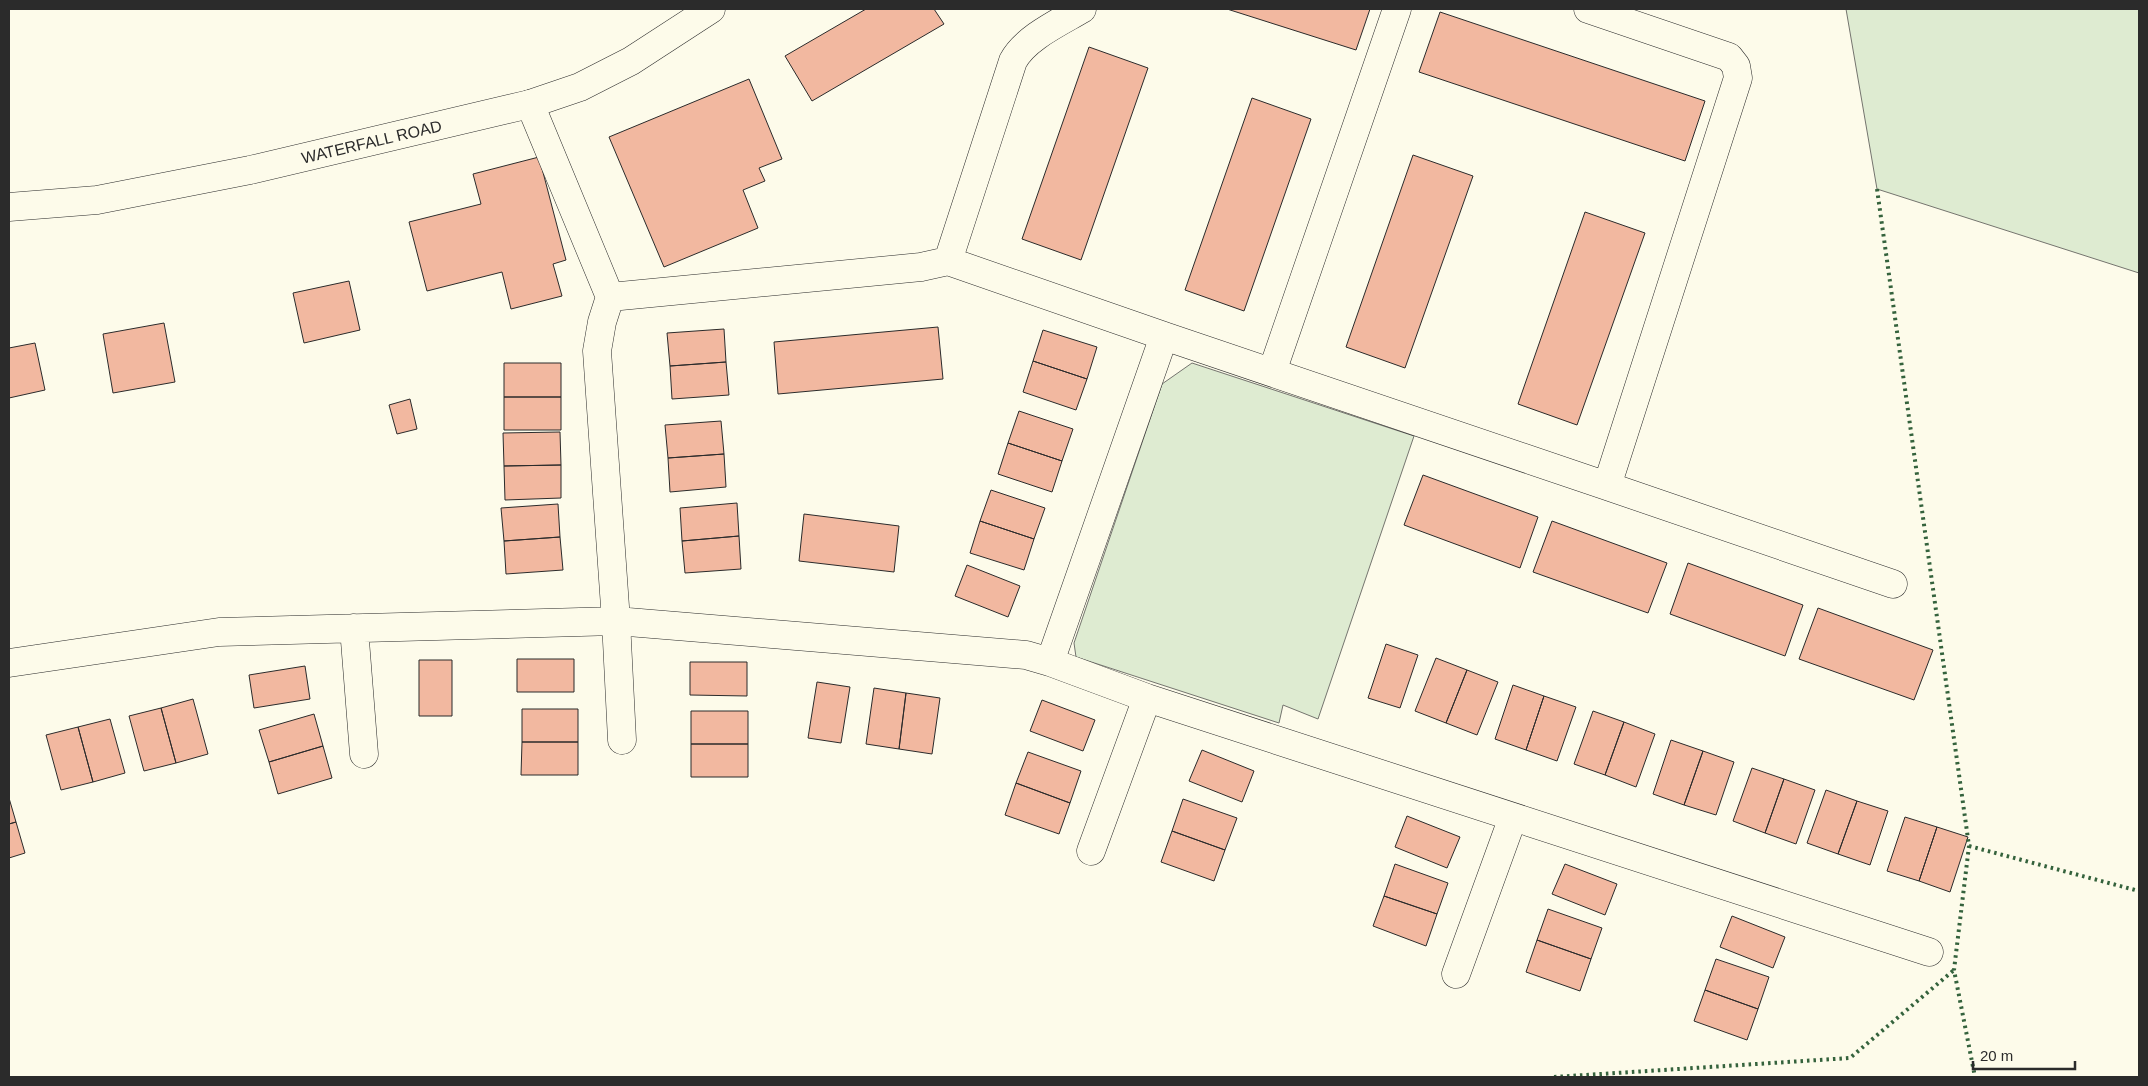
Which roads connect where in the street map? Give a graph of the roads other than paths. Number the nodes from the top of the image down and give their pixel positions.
1 (711, 9) edge
2 (1082, 9) edge
3 (1397, 9) edge
4 (1588, 9) edge
5 (530, 104) junction
6 (9, 207) edge
7 (948, 261) junction
8 (610, 297) junction
9 (1164, 336) junction
10 (1272, 372) junction
11 (1607, 486) junction
12 (1893, 584) dead end
13 (616, 621) junction
14 (354, 628) junction
15 (1050, 662) junction
16 (9, 663) edge
17 (1147, 698) junction
18 (622, 740) dead end
19 (364, 754) dead end
20 (1513, 817) junction
21 (1091, 851) dead end
22 (1929, 952) dead end
23 (1456, 974) dead end

1 - 5 street, WATERFALL ROAD
2 - 7 street
3 - 10 street
4 - 11 street
5 - 6 street, WATERFALL ROAD
5 - 8 street
7 - 8 street
7 - 9 street
8 - 13 street
9 - 10 street
9 - 15 street
10 - 11 street
11 - 12 street
13 - 14 street
13 - 15 street
13 - 18 street
14 - 16 street
14 - 19 street
15 - 17 street
17 - 20 street
17 - 21 street
20 - 22 street
20 - 23 street

